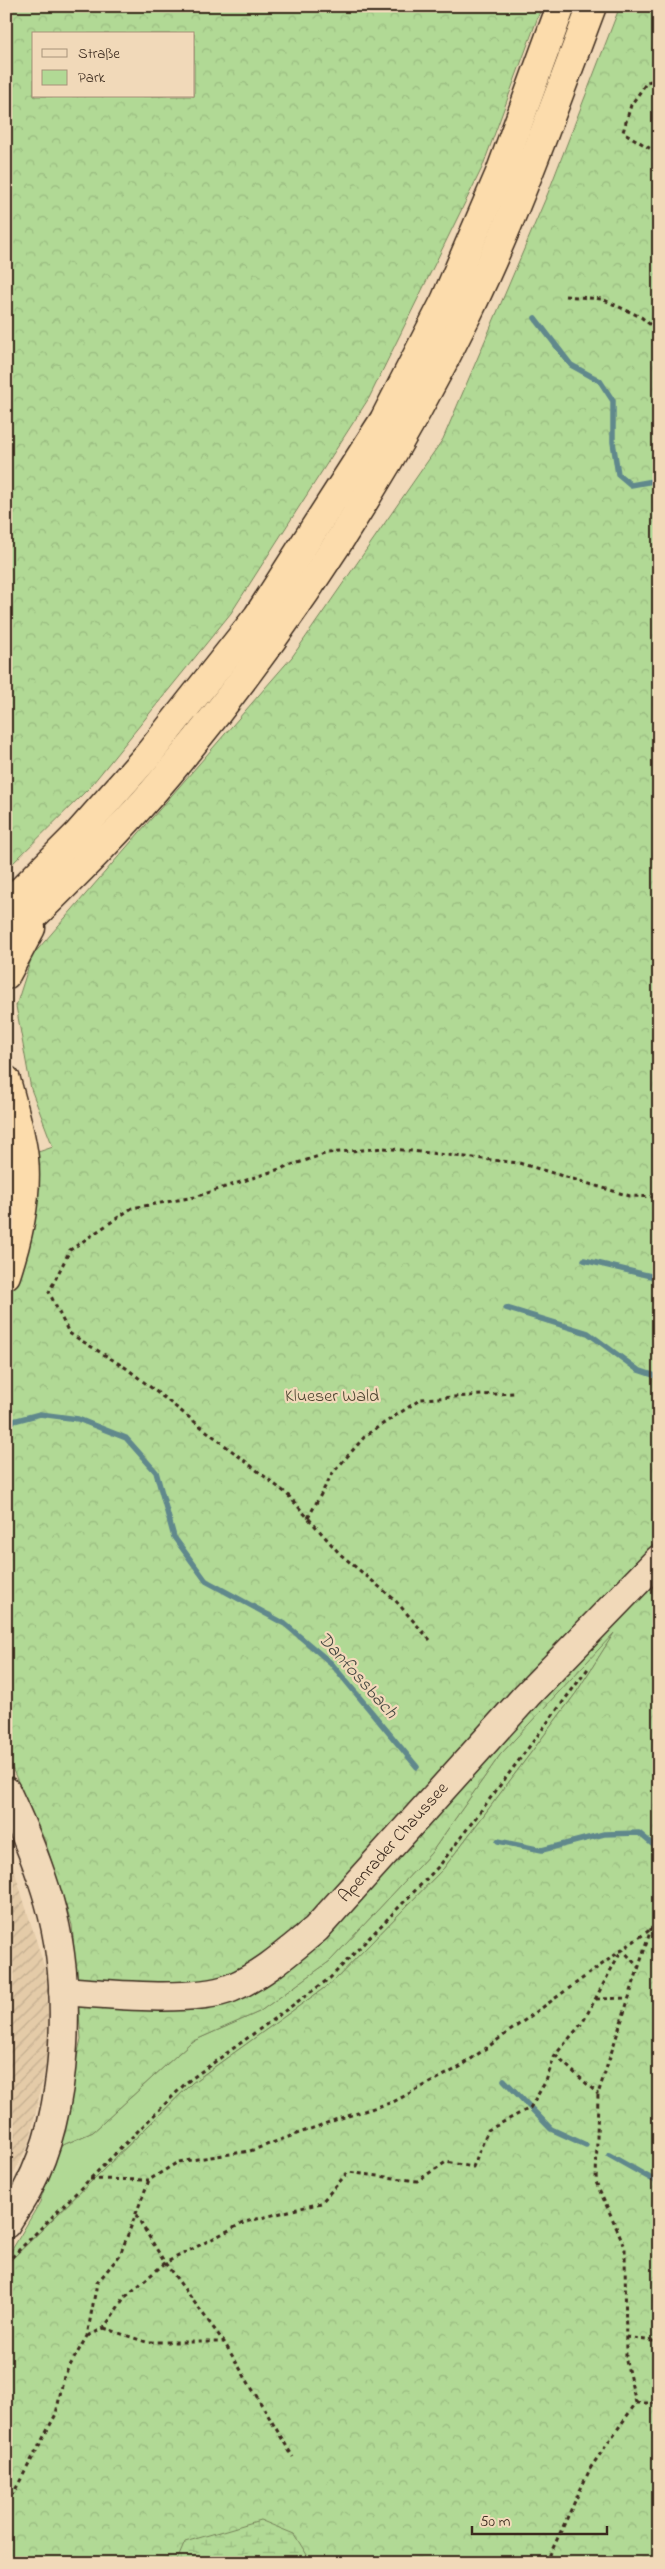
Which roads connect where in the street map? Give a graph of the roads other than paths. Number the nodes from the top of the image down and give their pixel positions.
1 (562, 6) edge
2 (592, 6) edge
3 (6, 906) edge
4 (42, 908) junction
5 (6, 943) edge
6 (6, 975) edge
7 (6, 1080) edge
8 (13, 1126) edge
9 (6, 1275) edge
10 (659, 1558) edge
11 (6, 1792) edge
12 (62, 1991) junction
13 (6, 2224) edge

1 - 3 highway
2 - 4 highway
4 - 5 highway
4 - 6 highway
7 - 8 highway
8 - 9 highway
10 - 12 street, Apenrader Chaussee
11 - 12 street
12 - 13 street

